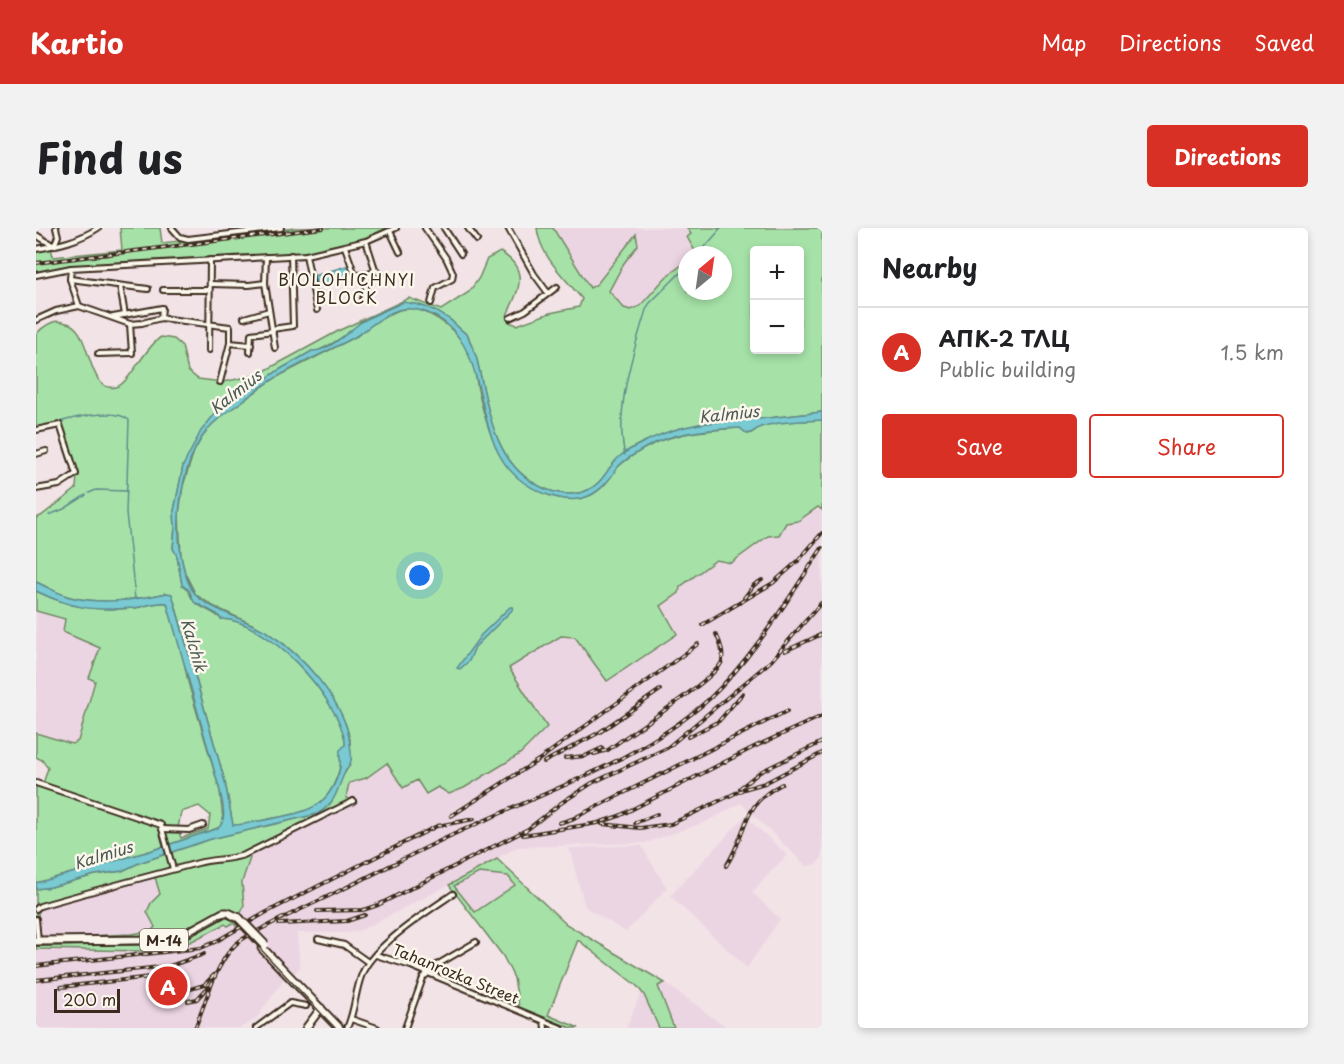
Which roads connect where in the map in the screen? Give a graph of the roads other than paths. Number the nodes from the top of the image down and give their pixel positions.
1 (56, 228) edge
2 (98, 228) edge
3 (172, 228) edge
4 (281, 228) edge
5 (396, 228) edge
6 (425, 228) edge
7 (444, 228) edge
8 (468, 228) edge
9 (508, 228) edge
10 (390, 231) junction
11 (36, 235) edge
12 (477, 240) dead end
13 (366, 241) junction
14 (54, 246) junction
15 (345, 247) junction
16 (36, 249) edge
17 (400, 252) dead end
18 (461, 254) dead end
19 (291, 255) junction
20 (306, 255) junction
21 (266, 257) junction
22 (210, 260) junction
23 (71, 267) junction
24 (375, 269) junction
25 (371, 274) junction
26 (37, 276) edge
27 (70, 279) junction
28 (387, 280) dead end
29 (210, 284) junction
30 (265, 284) junction
31 (120, 286) junction
32 (557, 287) dead end
33 (148, 289) dead end
34 (163, 290) dead end
35 (209, 290) junction
36 (548, 293) junction
37 (363, 299) dead end
38 (431, 303) dead end
39 (79, 306) junction
40 (317, 310) dead end
41 (269, 311) junction
42 (125, 315) junction
43 (112, 318) junction
44 (161, 318) junction
45 (244, 318) dead end
46 (510, 318) dead end
47 (36, 320) edge
48 (130, 324) junction
49 (209, 325) junction
50 (273, 330) junction
51 (230, 343) junction
52 (251, 345) junction
53 (274, 348) dead end
54 (209, 350) dead end
55 (250, 352) dead end
56 (98, 354) dead end
57 (220, 382) dead end
58 (36, 430) edge
59 (46, 452) dead end
60 (36, 454) edge
61 (36, 489) edge
62 (36, 783) edge
63 (354, 801) dead end
64 (203, 825) dead end
65 (162, 830) junction
66 (173, 870) junction
67 (453, 894) dead end
68 (36, 909) edge
69 (36, 919) edge
70 (318, 939) dead end
71 (37, 941) edge
72 (476, 942) dead end
73 (376, 955) junction
74 (368, 962) junction
75 (428, 974) junction
76 (306, 1006) dead end
77 (321, 1008) junction
78 (351, 1019) junction
79 (544, 1021) junction
80 (256, 1028) edge
81 (306, 1028) edge
82 (339, 1028) edge
83 (347, 1028) edge
84 (376, 1028) edge
85 (405, 1028) edge
86 (544, 1028) edge
87 (561, 1028) edge

1 - 14 street
2 - 14 street
3 - 4 street
5 - 10 street
6 - 38 street
7 - 18 street
8 - 12 street
9 - 36 street
10 - 13 street
10 - 17 street
11 - 14 street
13 - 15 street
13 - 24 street
14 - 16 street
15 - 20 street
15 - 25 street
19 - 20 street
19 - 21 street
19 - 50 street
20 - 40 street
21 - 22 street
21 - 30 street
22 - 23 street
22 - 29 street
23 - 26 street
23 - 27 street
24 - 25 street
24 - 28 street
25 - 37 street
27 - 31 street
27 - 39 street
29 - 30 street
29 - 35 street
30 - 41 street
31 - 33 street
31 - 42 street
32 - 36 street
34 - 35 street
35 - 49 street
36 - 46 street
39 - 43 street
39 - 47 street
41 - 45 street
41 - 50 street
42 - 43 street
42 - 44 street
43 - 48 street
44 - 48 street
44 - 49 street
48 - 56 street
49 - 51 street
49 - 54 street
50 - 52 street
50 - 53 street
51 - 52 street
51 - 57 street
52 - 55 street
58 - 61 street
59 - 60 street
62 - 65 street
63 - 66 street
64 - 65 street
65 - 66 street
66 - 68 street
67 - 73 street
69 - 71 street
70 - 74 street, Tahanrozka Street
71 - 77 highway, М-14, bridge
72 - 75 street
73 - 74 street
73 - 75 street, Tahanrozka Street
74 - 78 street
75 - 79 street, Tahanrozka Street
75 - 85 street
76 - 80 street
77 - 81 main road
77 - 82 highway, М-14
78 - 83 street
78 - 84 street
79 - 86 street
79 - 87 street, Tahanrozka Street

